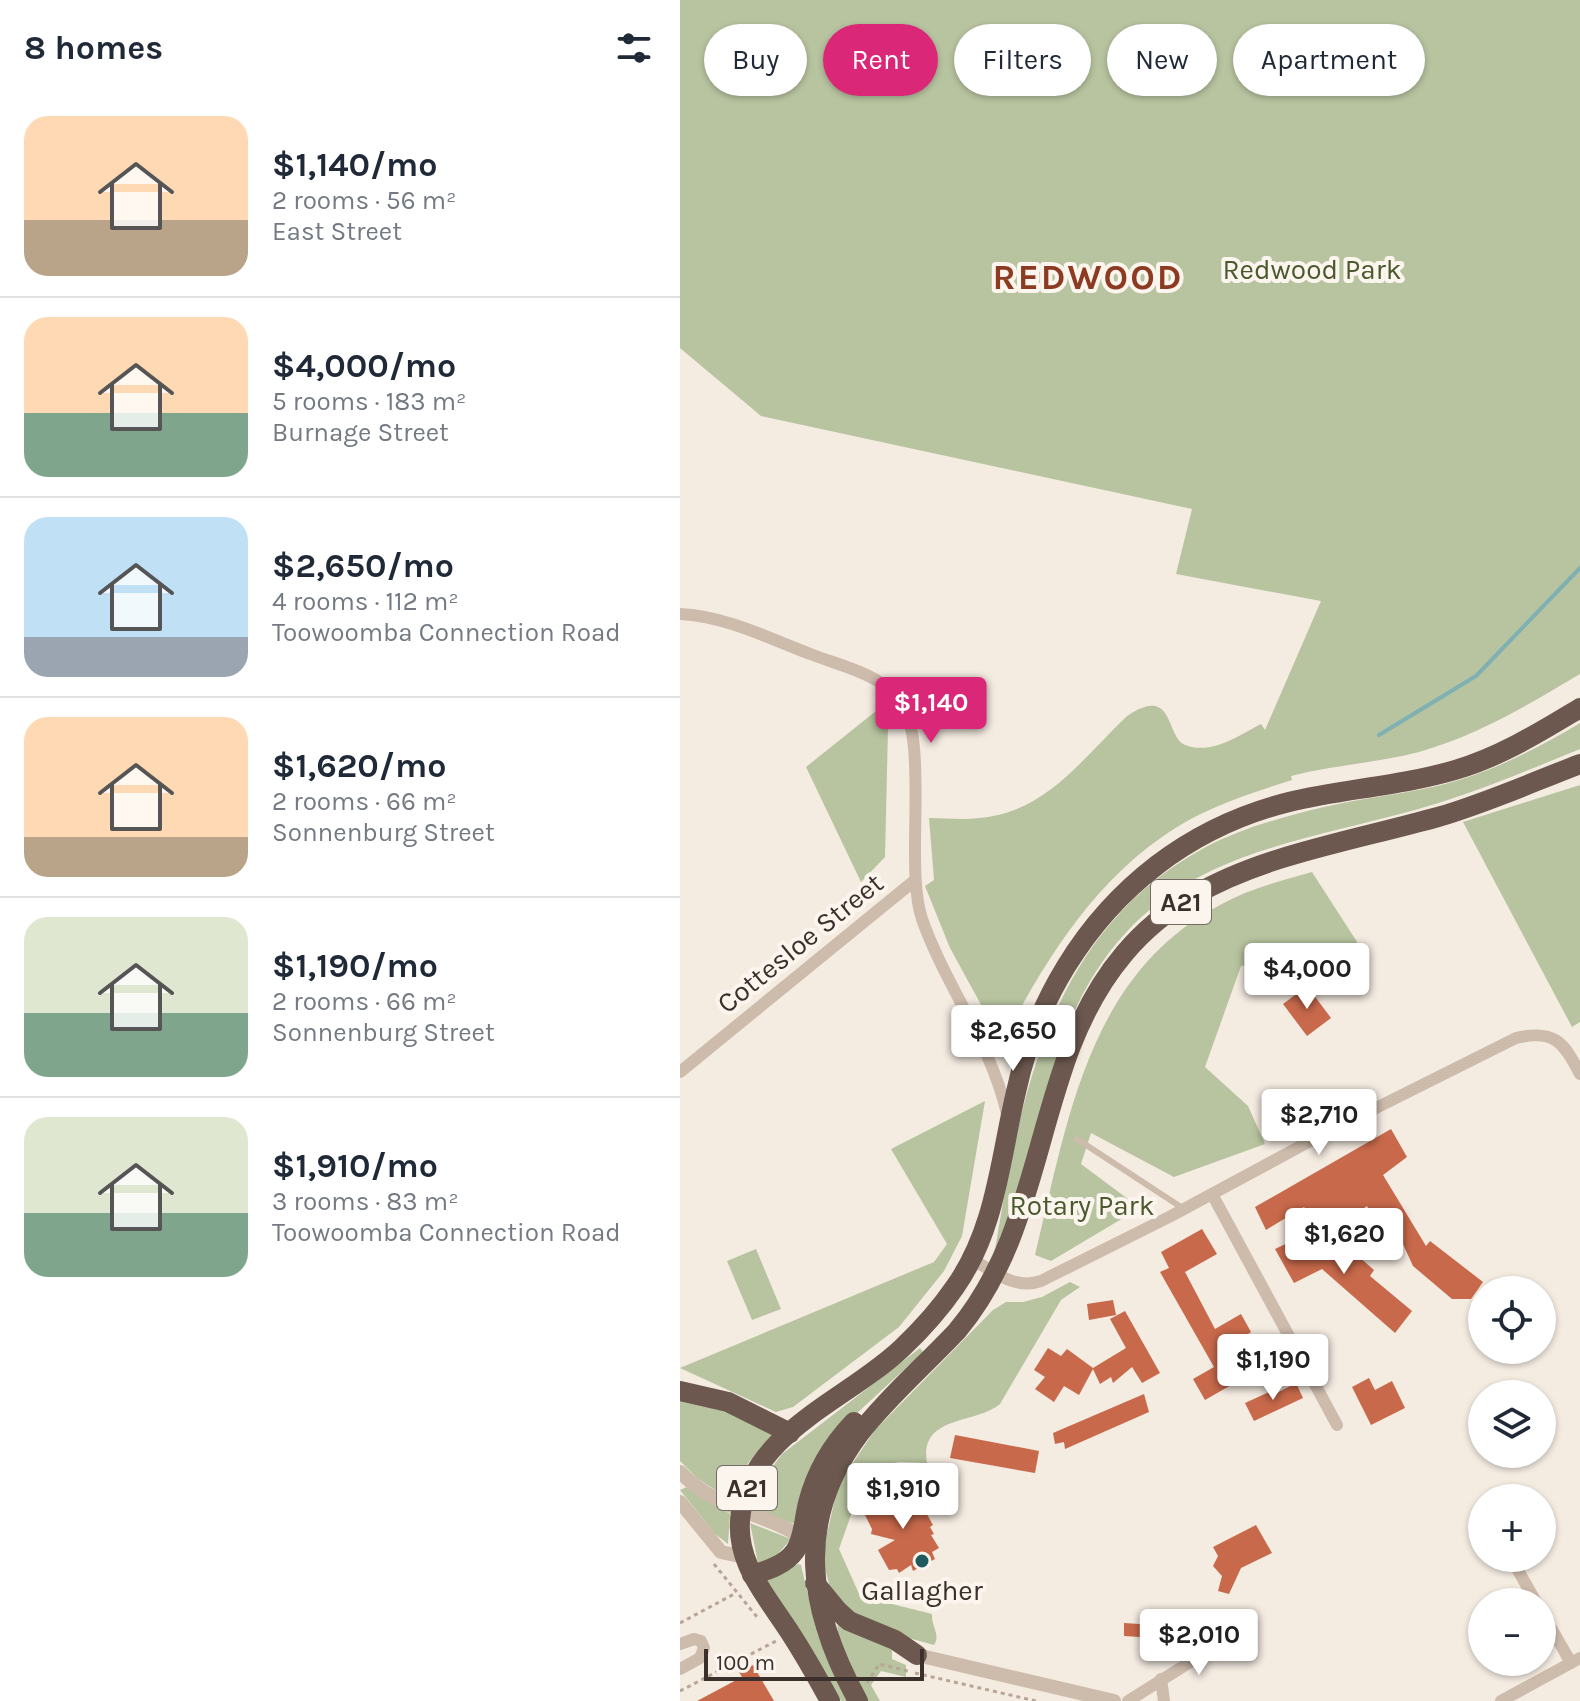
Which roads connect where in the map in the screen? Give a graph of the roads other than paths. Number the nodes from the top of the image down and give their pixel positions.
1 (680, 614) edge
2 (1580, 708) edge
3 (1580, 764) edge
4 (914, 881) junction
5 (680, 1072) edge
6 (1580, 1074) edge
7 (1009, 1125) junction
8 (1077, 1139) dead end
9 (1212, 1194) junction
10 (1184, 1209) junction
11 (972, 1259) junction
12 (996, 1273) junction
13 (680, 1391) edge
14 (1337, 1425) dead end
15 (790, 1433) junction
16 (680, 1472) edge
17 (680, 1502) edge
18 (741, 1512) junction
19 (808, 1541) junction
20 (748, 1566) junction
21 (815, 1583) junction
22 (1556, 1632) edge
23 (680, 1644) edge
24 (1219, 1644) dead end
25 (917, 1655) joint
26 (1575, 1660) edge
27 (680, 1669) edge
28 (1161, 1679) junction
29 (862, 1692) edge
30 (830, 1701) edge
31 (1114, 1701) edge
32 (1128, 1701) edge
33 (1164, 1701) edge
34 (1501, 1701) edge

1 - 4 street
2 - 7 highway, A21
3 - 12 highway, A21
4 - 5 street, Cottesloe Street
4 - 7 street
6 - 9 street
7 - 11 highway, A21
8 - 10 lane
9 - 10 street
9 - 14 street
10 - 12 street
11 - 12 street
11 - 15 highway, A21
12 - 19 highway, A21
13 - 15 highway
15 - 18 highway, A21
16 - 18 street
17 - 20 street
18 - 19 street
18 - 20 highway, A21
19 - 20 highway
19 - 21 highway
20 - 30 highway, A21
21 - 25 highway
21 - 29 highway
22 - 26 street
23 - 27 street
24 - 28 street
25 - 31 street
26 - 34 street
28 - 32 street
28 - 33 street

